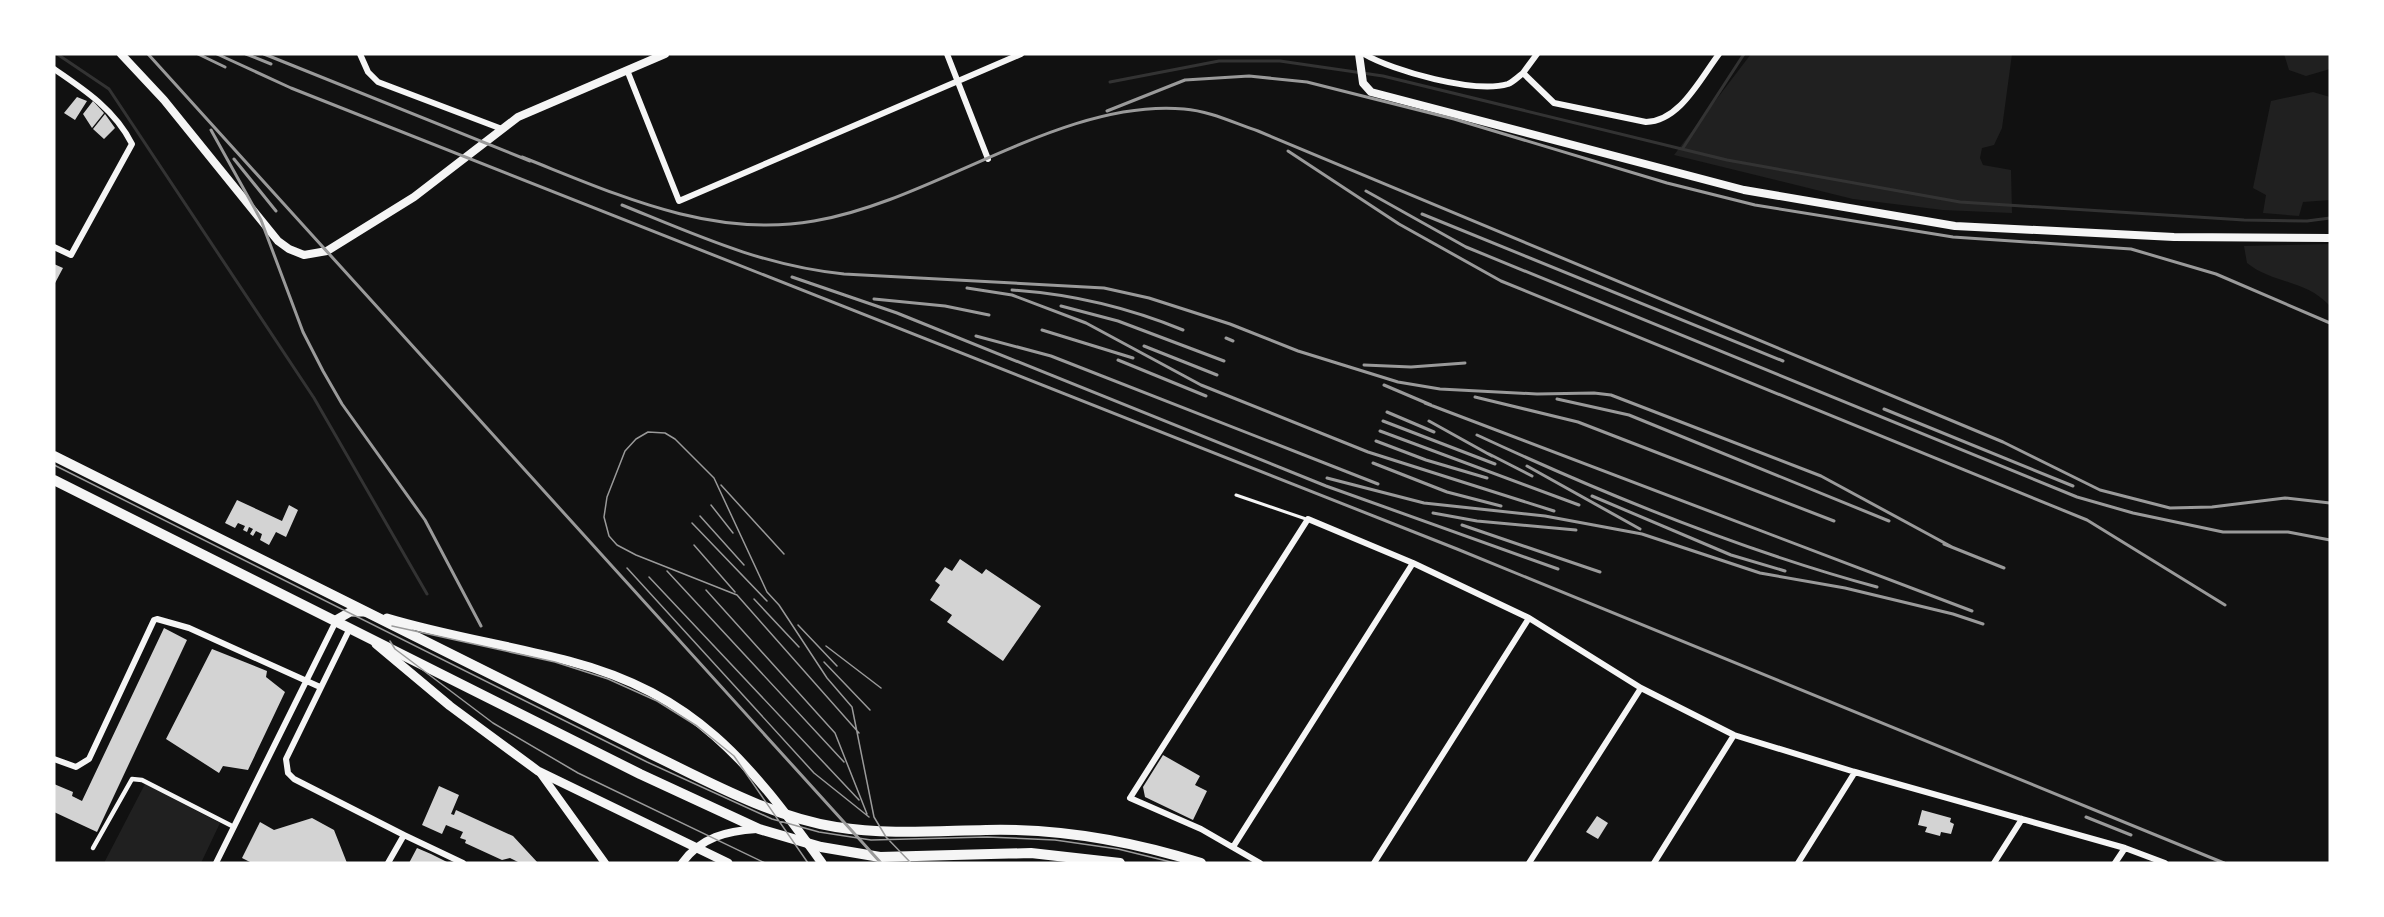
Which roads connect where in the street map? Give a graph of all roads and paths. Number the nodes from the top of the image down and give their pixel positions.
1 (121, 54) edge
2 (360, 54) edge
3 (664, 54) edge
4 (947, 54) edge
5 (1021, 54) edge
6 (1537, 54) edge
7 (1719, 54) edge
8 (1361, 56) edge
9 (54, 69) edge
10 (627, 70) junction
11 (1523, 73) junction
12 (959, 81) junction
13 (502, 129) junction
14 (988, 159) dead end
15 (2330, 238) edge
16 (54, 247) edge
17 (54, 456) edge
18 (54, 480) edge
19 (1236, 495) dead end
20 (1308, 519) junction
21 (1413, 563) junction
22 (371, 614) junction
23 (1529, 618) junction
24 (336, 620) junction
25 (350, 628) junction
26 (362, 633) junction
27 (306, 681) junction
28 (320, 687) junction
29 (1641, 688) junction
30 (1734, 735) junction
31 (54, 759) edge
32 (538, 771) junction
33 (1855, 772) junction
34 (2022, 819) junction
35 (234, 827) junction
36 (759, 828) junction
37 (404, 835) junction
38 (1233, 847) junction
39 (93, 848) dead end
40 (2125, 848) junction
41 (216, 863) edge
42 (388, 863) edge
43 (463, 863) edge
44 (605, 863) edge
45 (682, 863) edge
46 (728, 863) edge
47 (822, 863) edge
48 (1120, 863) edge
49 (1201, 863) edge
50 (1260, 863) edge
51 (1374, 863) edge
52 (1529, 863) edge
53 (1654, 863) edge
54 (1798, 863) edge
55 (1994, 863) edge
56 (2115, 863) edge
57 (2165, 863) edge

1 - 13 street
2 - 13 street
3 - 10 street
4 - 12 street
5 - 12 street
6 - 11 street
7 - 11 street
8 - 11 street
8 - 15 street
9 - 16 street
10 - 12 street
10 - 13 street
12 - 14 street
17 - 22 main road
18 - 24 main road
19 - 20 lane
20 - 21 street
20 - 38 street
21 - 23 street
21 - 38 street
22 - 24 main road
22 - 47 main road
22 - 49 main road
23 - 29 street
23 - 51 street
24 - 25 main road
24 - 27 street
25 - 26 main road
25 - 28 street
26 - 32 main road
26 - 36 main road
27 - 28 street
27 - 31 street
27 - 35 street
28 - 37 street
29 - 30 street
29 - 52 street
30 - 33 street
30 - 53 street
32 - 44 street
32 - 46 main road
33 - 34 street
33 - 54 street
34 - 40 street
34 - 55 street
35 - 39 street
35 - 41 street
36 - 45 street
36 - 48 main road
37 - 42 street
37 - 43 street
38 - 50 street
40 - 56 street
40 - 57 street

